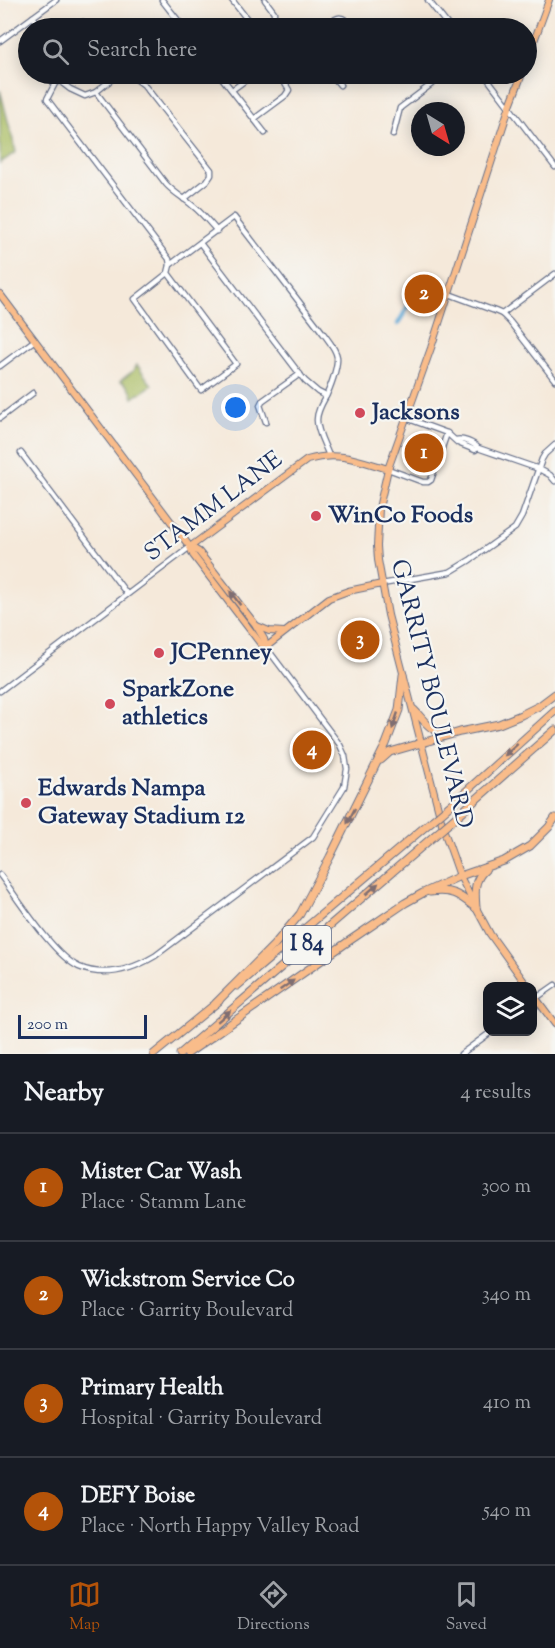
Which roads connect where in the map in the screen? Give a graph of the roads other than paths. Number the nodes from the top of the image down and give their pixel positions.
1 (56, 0) edge
2 (162, 0) edge
3 (232, 0) edge
4 (265, 0) edge
5 (428, 0) edge
6 (549, 0) edge
7 (33, 17) edge
8 (176, 18) edge
9 (246, 18) edge
10 (274, 18) edge
11 (440, 18) edge
12 (18, 28) edge
13 (537, 33) edge
14 (0, 41) edge
15 (54, 84) edge
16 (64, 84) edge
17 (106, 84) edge
18 (143, 84) edge
19 (227, 84) edge
20 (240, 84) edge
21 (285, 84) edge
22 (432, 84) edge
23 (491, 84) edge
24 (518, 84) edge
25 (232, 90) junction
26 (96, 92) junction
27 (509, 108) junction
28 (254, 119) junction
29 (265, 133) dead end
30 (393, 135) dead end
31 (555, 167) edge
32 (184, 199) junction
33 (217, 231) junction
34 (200, 243) junction
35 (170, 264) junction
36 (168, 273) junction
37 (555, 274) edge
38 (0, 294) edge
39 (448, 294) junction
40 (502, 314) junction
41 (35, 340) junction
42 (0, 366) edge
43 (300, 374) junction
44 (555, 380) edge
45 (33, 393) dead end
46 (326, 396) junction
47 (0, 418) edge
48 (406, 418) junction
49 (266, 422) dead end
50 (447, 433) junction
51 (555, 445) edge
52 (21, 453) dead end
53 (329, 456) junction
54 (388, 469) junction
55 (539, 469) junction
56 (555, 481) edge
57 (190, 547) junction
58 (382, 584) junction
59 (127, 594) junction
60 (255, 624) junction
61 (285, 632) junction
62 (266, 647) junction
63 (403, 675) junction
64 (0, 691) edge
65 (555, 694) edge
66 (414, 710) junction
67 (555, 711) edge
68 (555, 730) edge
69 (460, 732) junction
70 (421, 743) junction
71 (378, 764) junction
72 (555, 818) edge
73 (491, 866) junction
74 (0, 875) edge
75 (460, 876) junction
76 (423, 893) junction
77 (476, 909) junction
78 (524, 982) edge
79 (555, 985) edge
80 (537, 995) edge
81 (537, 1001) edge
82 (216, 1003) junction
83 (555, 1024) edge
84 (486, 1036) edge
85 (154, 1054) edge
86 (180, 1054) edge
87 (187, 1054) edge
88 (461, 1054) edge

1 - 7 street
2 - 8 street
3 - 9 street
4 - 10 street
5 - 11 street
6 - 13 main road
12 - 14 street
15 - 35 street
16 - 26 street
17 - 26 street
18 - 32 street
19 - 25 street
20 - 25 street
21 - 28 street
22 - 30 street
23 - 27 street
24 - 27 main road, GARRITY BOULEVARD
25 - 28 street
26 - 32 street
27 - 31 street
27 - 39 main road, GARRITY BOULEVARD
28 - 29 street
32 - 33 street
33 - 34 street
33 - 46 street
34 - 35 street
34 - 43 street
35 - 36 street
36 - 36 street
37 - 40 street
38 - 41 main road
39 - 40 street
39 - 48 main road, GARRITY BOULEVARD
40 - 44 street
41 - 42 street
41 - 57 main road
43 - 46 street
43 - 49 street
45 - 47 street
46 - 53 street
48 - 50 street
48 - 54 main road, GARRITY BOULEVARD
50 - 54 street, STAMM LANE
50 - 55 street
51 - 55 street
52 - 59 street
53 - 54 main road, STAMM LANE
53 - 57 main road, STAMM LANE
54 - 58 main road, GARRITY BOULEVARD
55 - 56 street
55 - 58 street
57 - 59 street, STAMM LANE
60 -> 57 main road
57 - 62 main road
58 - 61 main road
58 - 63 main road, GARRITY BOULEVARD
59 - 64 street, STAMM LANE
60 - 61 main road
60 - 62 main road
61 - 62 main road
62 - 74 street
63 - 66 main road, GARRITY BOULEVARD
63 -> 71 highway
65 - 69 highway
66 - 69 highway
66 - 70 main road, GARRITY BOULEVARD
67 -> 82 highway, I 84, bridge
86 -> 68 highway, I 84, bridge
69 - 70 highway
70 - 71 highway
70 - 75 main road, GARRITY BOULEVARD
71 -> 82 highway
72 - 73 highway
73 - 75 highway
73 - 77 highway
75 - 76 highway
75 - 77 main road, GARRITY BOULEVARD
76 - 77 highway
87 -> 76 highway
77 - 78 main road, GARRITY BOULEVARD
79 - 80 street
81 - 83 main road
82 - 85 highway, I 84
84 - 88 street

